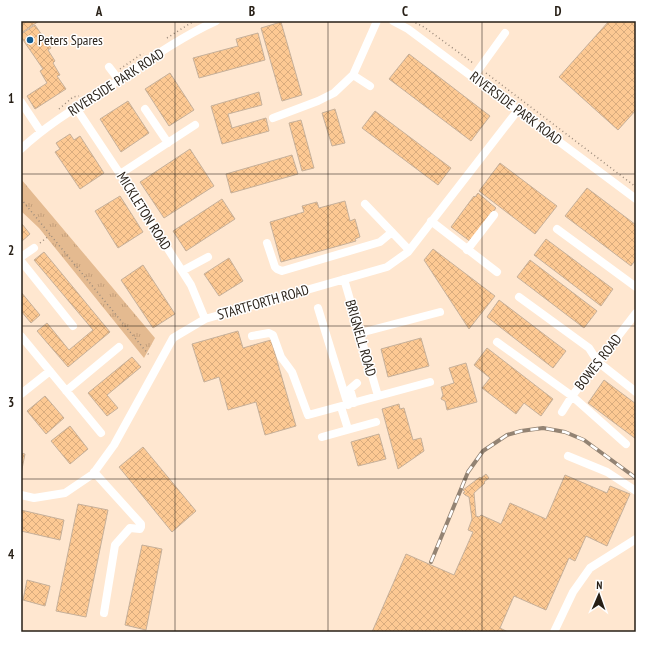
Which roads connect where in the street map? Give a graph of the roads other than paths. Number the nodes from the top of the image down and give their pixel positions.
1 (216, 21) edge
2 (377, 21) edge
3 (393, 21) edge
4 (506, 33) dead end
5 (109, 67) dead end
6 (353, 75) junction
7 (474, 76) junction
8 (119, 80) junction
9 (370, 86) dead end
10 (21, 102) edge
11 (76, 108) junction
12 (146, 108) dead end
13 (518, 110) junction
14 (272, 118) dead end
15 (195, 125) dead end
16 (41, 132) junction
17 (168, 143) junction
18 (21, 149) edge
19 (120, 174) junction
20 (636, 199) edge
21 (365, 204) dead end
22 (494, 215) dead end
23 (431, 221) junction
24 (557, 229) dead end
25 (392, 232) junction
26 (267, 243) dead end
27 (34, 248) road end
28 (409, 250) junction
29 (467, 250) junction
30 (21, 257) edge
31 (208, 257) dead end
32 (21, 261) edge
33 (182, 271) junction
34 (497, 272) dead end
35 (344, 279) junction
36 (636, 286) edge
37 (519, 297) dead end
38 (318, 308) dead end
39 (440, 312) dead end
40 (636, 313) edge
41 (205, 319) junction
42 (73, 326) dead end
43 (360, 334) junction
44 (21, 336) edge
45 (252, 336) dead end
46 (498, 342) dead end
47 (119, 347) dead end
48 (598, 362) junction
49 (50, 371) junction
50 (430, 382) dead end
51 (358, 383) dead end
52 (66, 391) junction
53 (636, 392) edge
54 (21, 394) edge
55 (378, 396) junction
56 (572, 396) junction
57 (347, 405) junction
58 (562, 412) dead end
59 (376, 422) dead end
60 (348, 429) junction
61 (101, 433) dead end
62 (322, 437) dead end
63 (626, 444) dead end
64 (568, 456) dead end
65 (94, 472) junction
66 (636, 491) edge
67 (21, 495) edge
68 (636, 539) edge
69 (104, 613) dead end
70 (554, 632) edge

1 - 8 street, RIVERSIDE PARK ROAD
2 - 6 street
3 - 7 street, RIVERSIDE PARK ROAD
4 - 7 street
5 - 8 street
6 - 9 street
6 - 14 street
7 - 13 street, RIVERSIDE PARK ROAD
8 - 11 street, RIVERSIDE PARK ROAD
10 - 16 street
11 - 16 street, RIVERSIDE PARK ROAD
11 - 19 street, MICKLETON ROAD
12 - 17 street
13 - 20 street, RIVERSIDE PARK ROAD
13 - 23 street, STARTFORTH ROAD
15 - 17 street
16 - 18 street, RIVERSIDE PARK ROAD
17 - 19 street
19 - 33 street, MICKLETON ROAD
21 - 25 street
22 - 29 street
23 - 28 street, STARTFORTH ROAD
23 - 29 street
24 - 36 street
25 - 26 street
25 - 28 street
27 - 30 street
28 - 35 street, STARTFORTH ROAD
29 - 34 street
31 - 33 street
32 - 42 street
33 - 41 street, MICKLETON ROAD
35 - 41 street, STARTFORTH ROAD
35 - 43 street, BRIGNELL ROAD
37 - 48 street
38 - 57 street
39 - 43 street
40 - 48 street, BOWES ROAD
41 - 65 street, STARTFORTH ROAD
43 - 55 street, BRIGNELL ROAD
44 - 49 street
45 - 57 street
46 - 56 street
47 - 52 street
48 - 53 street
48 - 56 street, BOWES ROAD
49 - 52 street
49 - 54 street
50 - 55 street
51 - 57 street
52 - 61 street
55 - 57 street
56 - 58 street, BOWES ROAD
56 - 63 street
57 - 60 street
59 - 60 street
60 - 62 street
64 - 66 street
65 - 67 street, STARTFORTH ROAD
65 - 69 street
68 - 70 street

